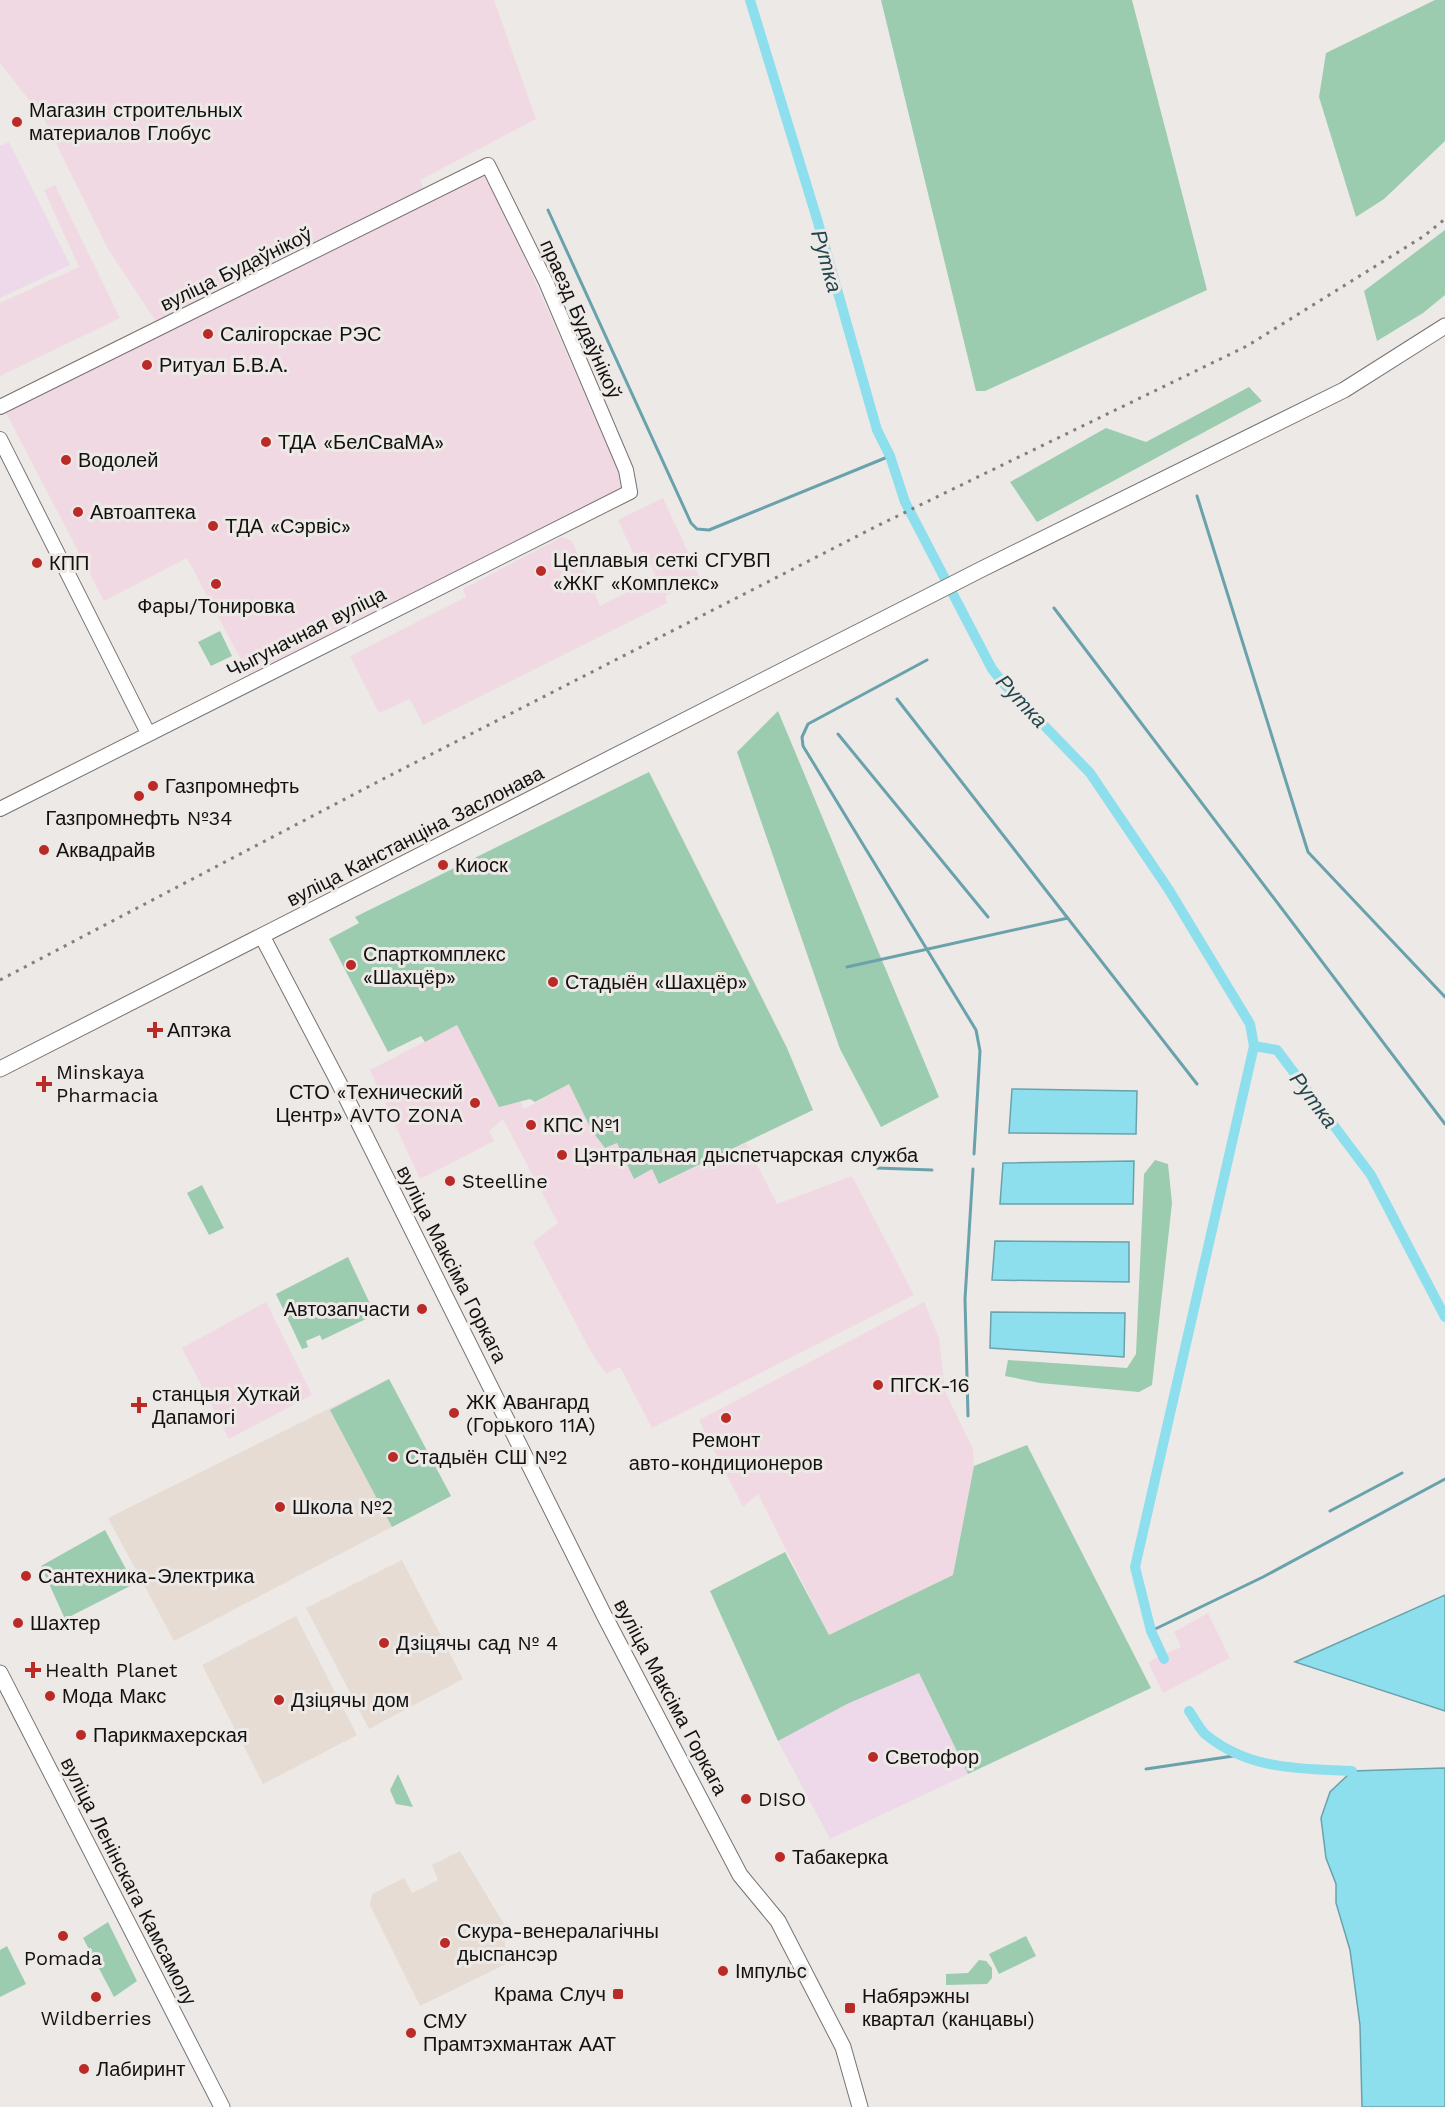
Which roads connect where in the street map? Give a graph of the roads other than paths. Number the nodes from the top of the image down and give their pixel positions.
1 (488, 165) joint
2 (1445, 326) edge
3 (0, 407) edge
4 (0, 439) edge
5 (630, 492) joint
6 (148, 733) junction
7 (0, 809) edge
8 (262, 936) junction
9 (0, 1069) edge
10 (0, 1673) edge
11 (222, 2107) edge
12 (860, 2107) edge

1 - 3 street, вуліца Будаўнікоў
1 - 5 street, праезд Будаўнікоў
2 - 8 main road, вуліца Канстанціна Заслонава
4 - 6 street
5 - 6 street, Чыгуначная вуліца
6 - 7 street, Чыгуначная вуліца
8 - 9 main road, вуліца Канстанціна Заслонава
8 - 12 main road, вуліца Максіма Горкага
10 - 11 main road, вуліца Ленінскага Камсамолу

